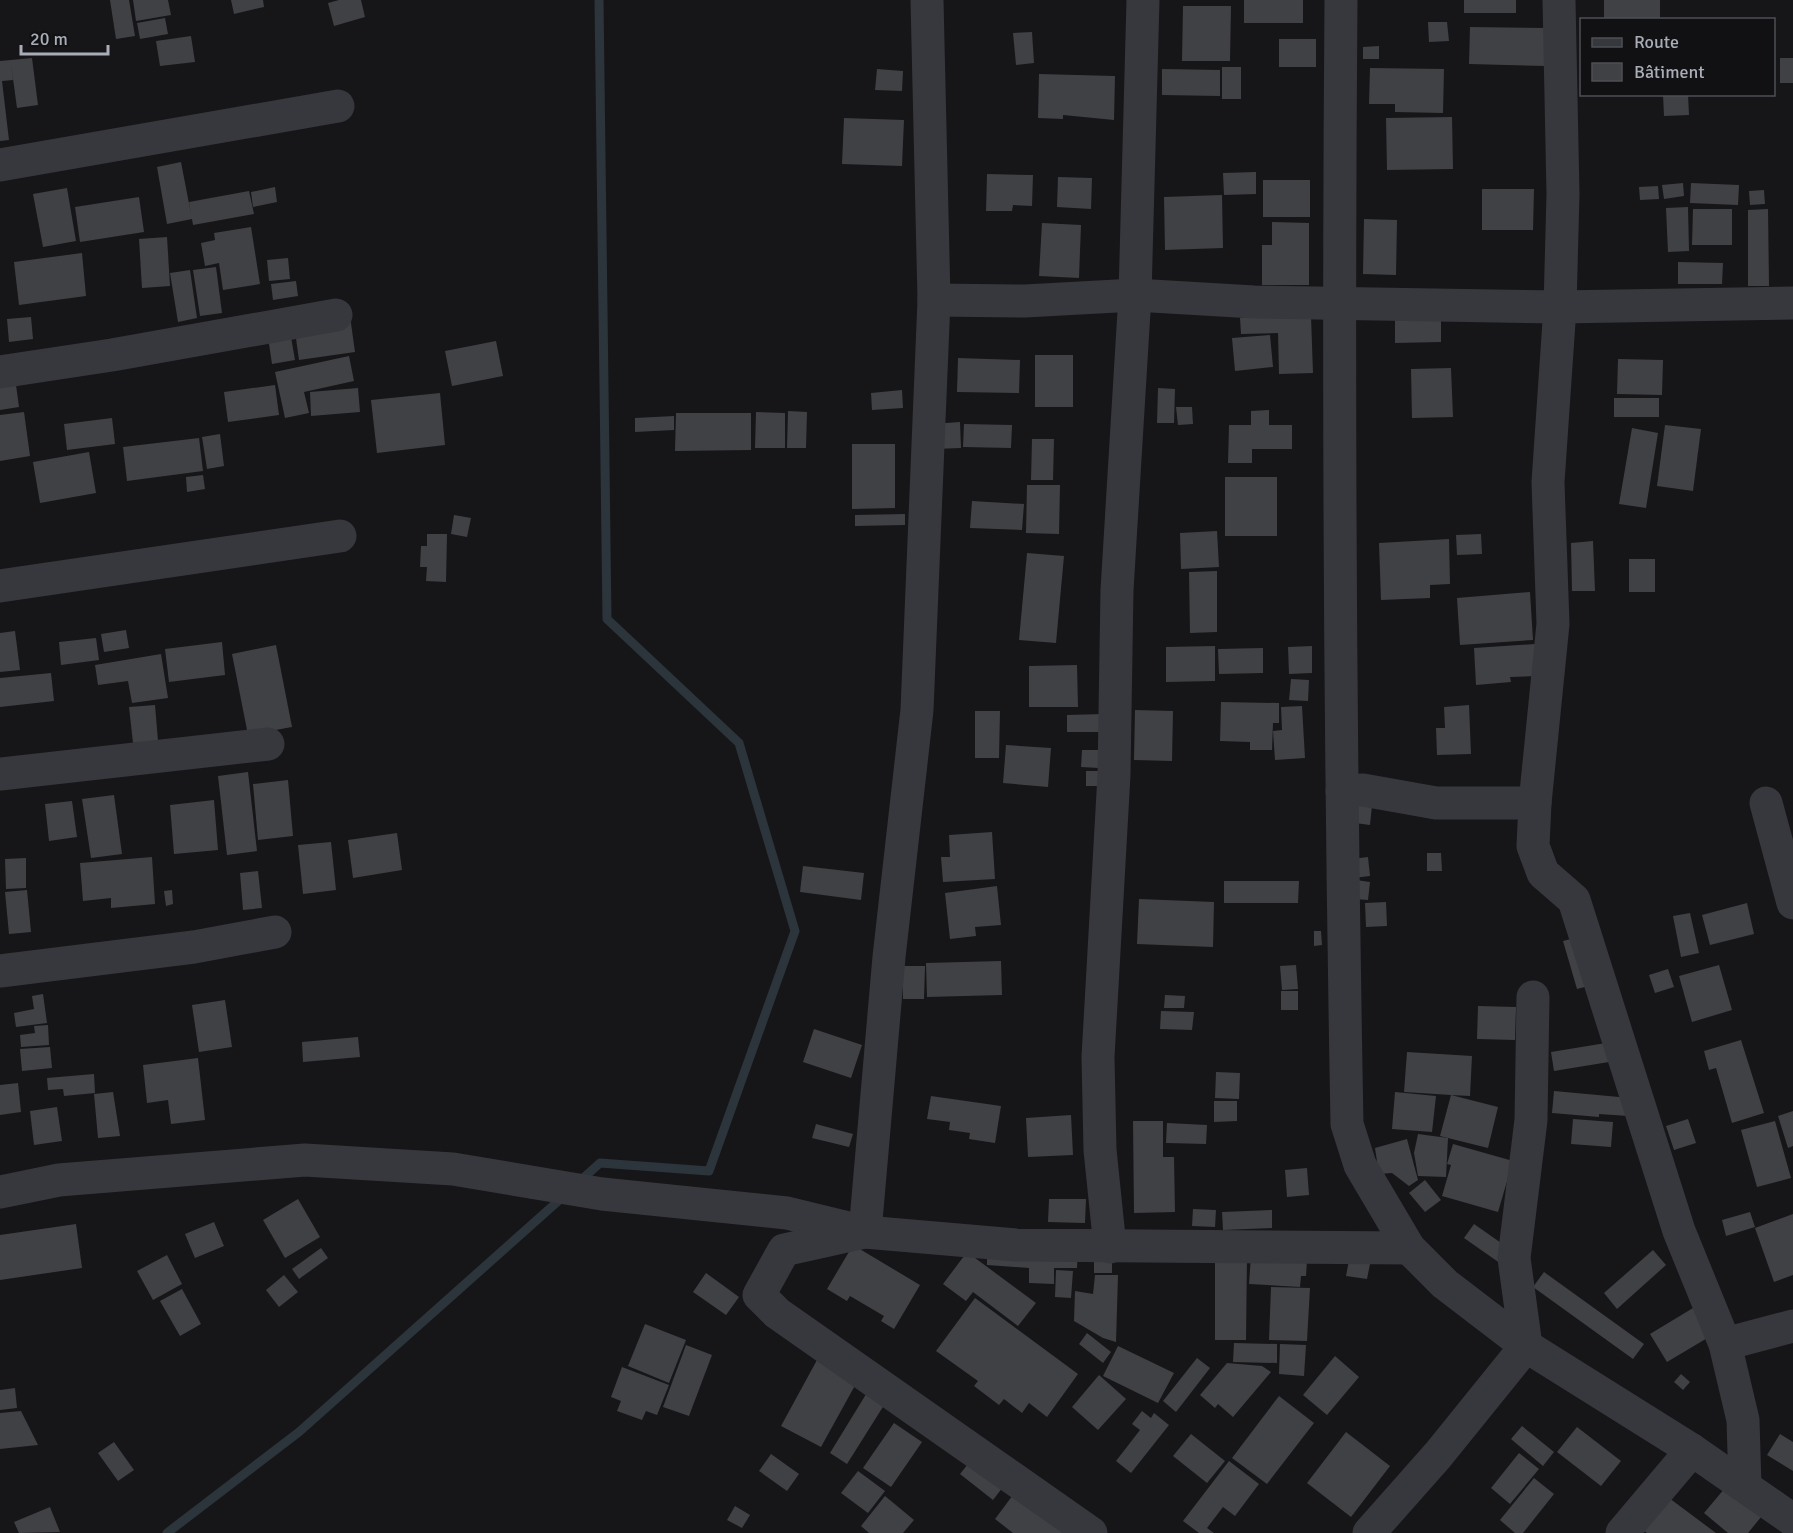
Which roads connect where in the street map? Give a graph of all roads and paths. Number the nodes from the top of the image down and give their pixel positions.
1 (927, 0) edge
2 (1143, 0) edge
3 (1341, 0) edge
4 (1559, 0) edge
5 (338, 106) dead end
6 (0, 165) edge
7 (1136, 295) junction
8 (934, 300) junction
9 (1793, 303) edge
10 (1339, 304) junction
11 (1560, 307) junction
12 (336, 315) dead end
13 (0, 372) edge
14 (340, 536) dead end
15 (0, 586) edge
16 (268, 744) dead end
17 (0, 774) edge
18 (1342, 791) junction
19 (1534, 803) junction
20 (1766, 803) dead end
21 (1793, 903) edge
22 (274, 932) dead end
23 (0, 972) edge
24 (1533, 997) dead end
25 (0, 1192) edge
26 (865, 1232) junction
27 (1110, 1246) junction
28 (1409, 1248) junction
29 (1793, 1326) edge
30 (1725, 1344) junction
31 (1526, 1346) junction
32 (1692, 1450) junction
33 (1745, 1486) junction
34 (1793, 1520) edge
35 (1091, 1533) edge
36 (1369, 1533) edge
37 (1622, 1533) edge

1 - 8 street
2 - 7 street
3 - 10 street
4 - 11 street
5 - 6 street
7 - 8 street
7 - 10 street
7 - 27 street
8 - 26 street
9 - 11 street
10 - 11 street
10 - 18 street
11 - 19 street
12 - 13 street
14 - 15 street
16 - 17 street
18 - 19 street
18 - 28 street
19 - 30 street
20 - 21 street
22 - 23 street
24 - 31 street
25 - 26 street
26 - 27 street
26 - 35 street
27 - 28 street
28 - 31 street
29 - 30 street
30 - 33 street
31 - 32 street
31 - 36 street
32 - 33 street
32 - 37 street
33 - 34 street

